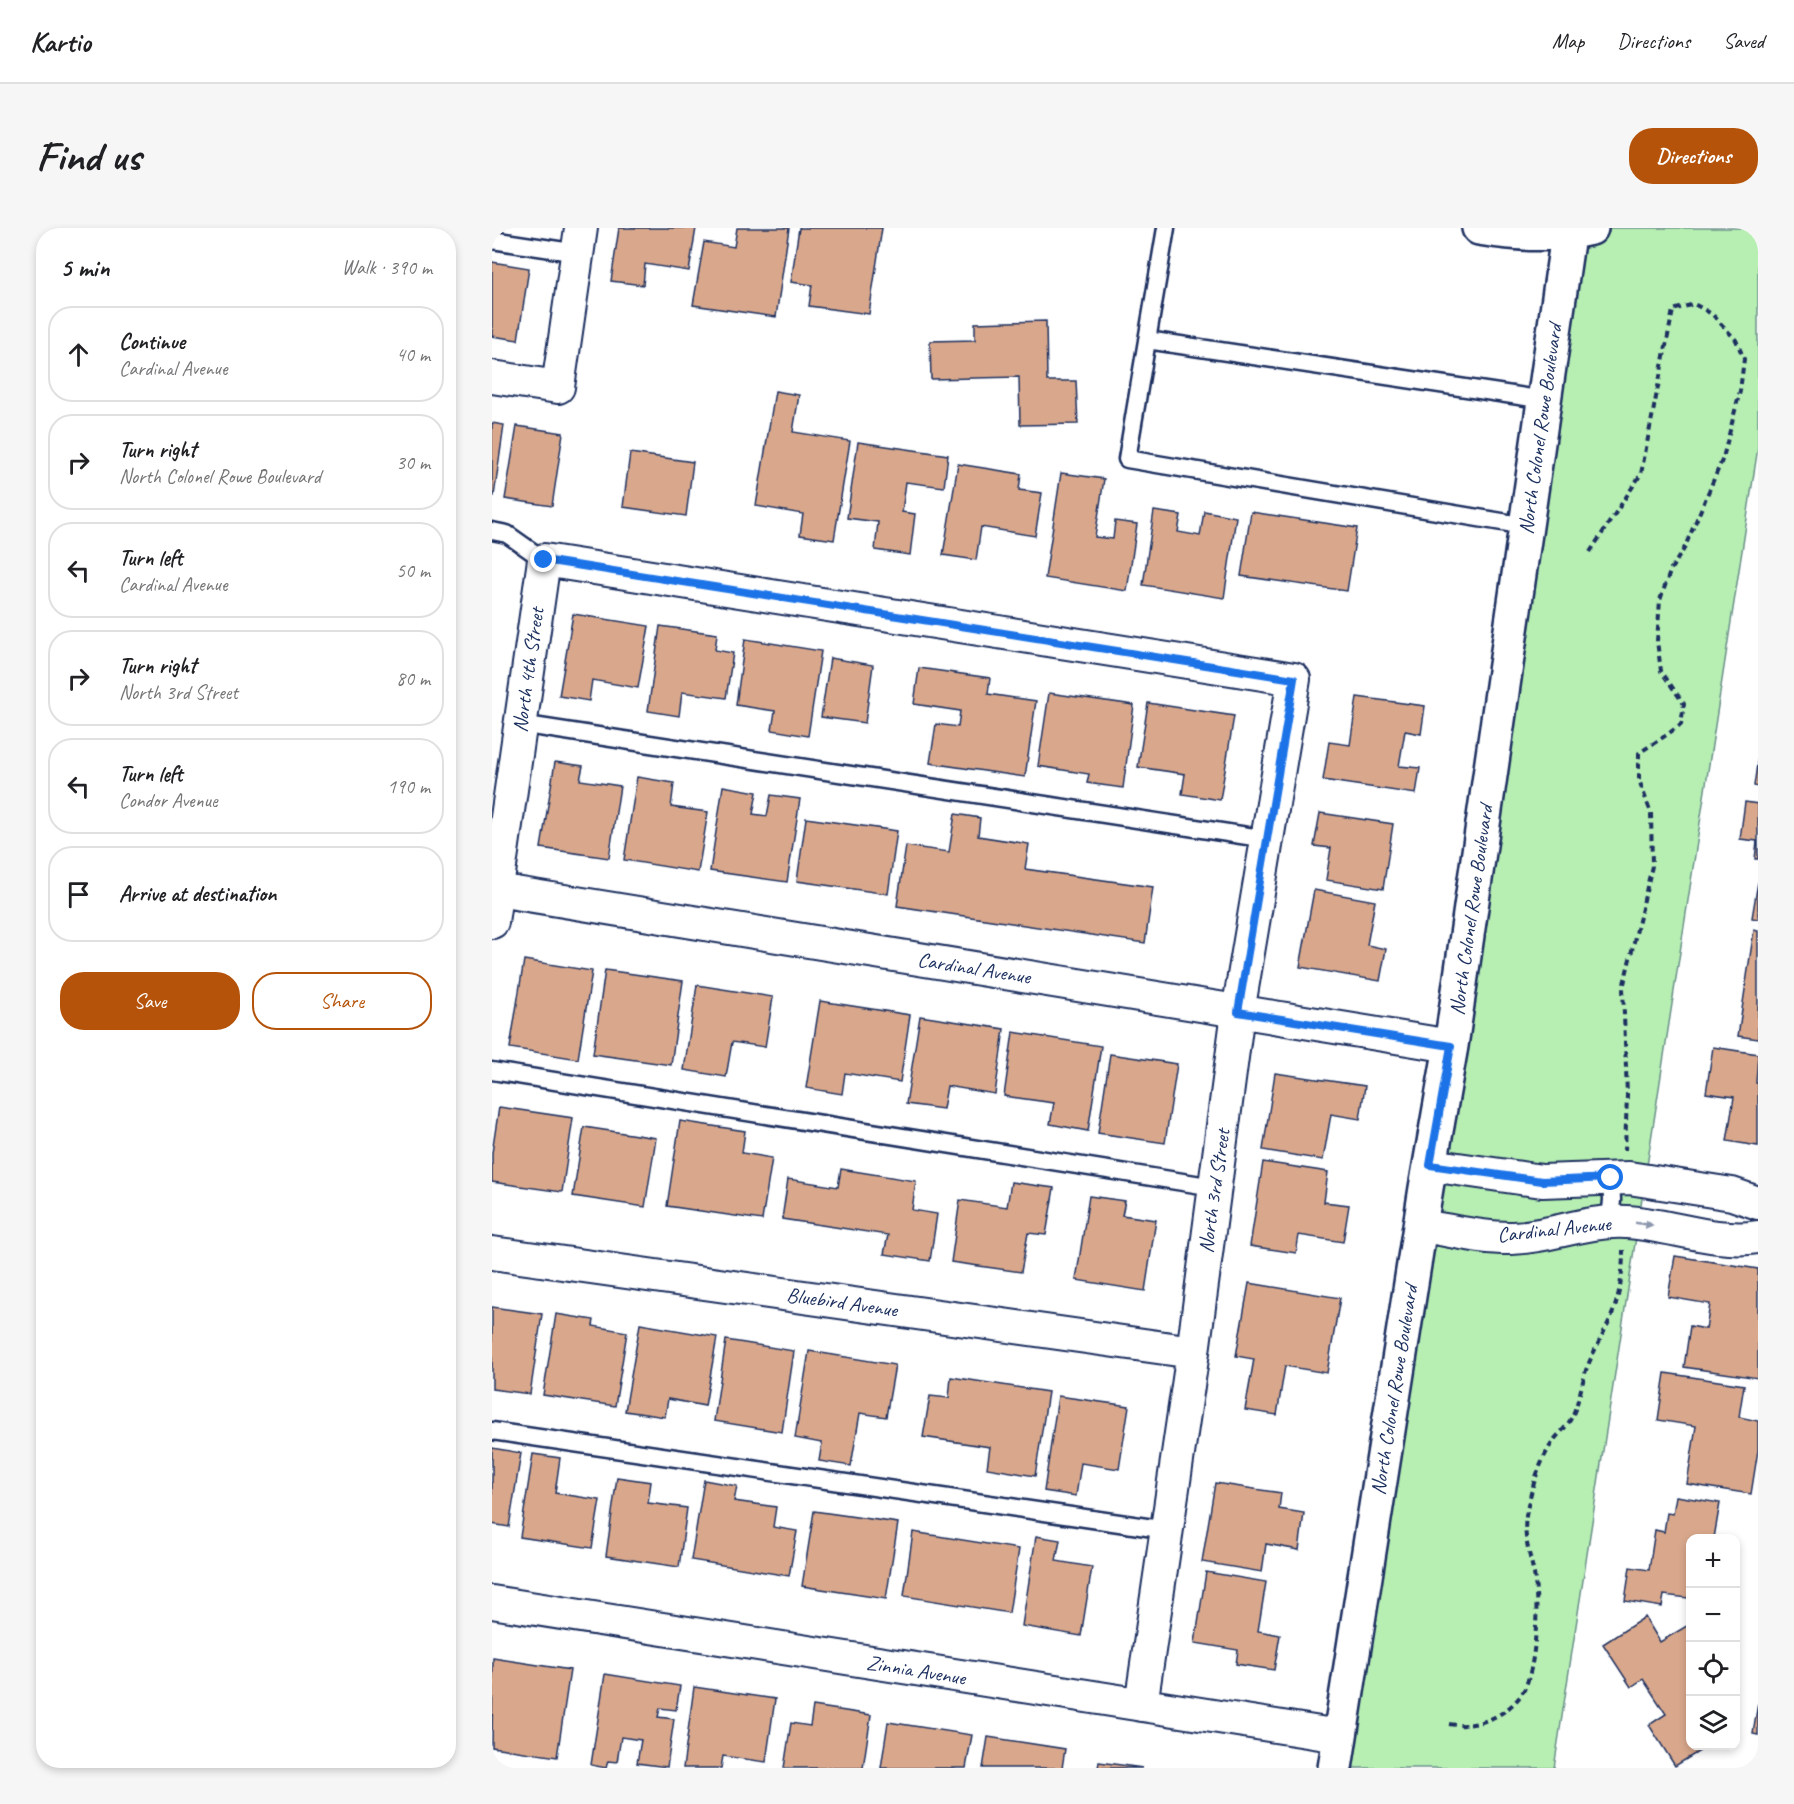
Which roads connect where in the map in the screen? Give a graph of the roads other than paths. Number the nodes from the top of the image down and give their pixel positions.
1 (1166, 228) edge
2 (1479, 228) edge
3 (1577, 230) edge
4 (492, 240) edge
5 (579, 241) edge
6 (1147, 340) junction
7 (492, 377) edge
8 (1545, 400) junction
9 (1526, 526) junction
10 (492, 531) edge
11 (544, 560) junction
12 (520, 724) junction
13 (1267, 839) junction
14 (497, 890) junction
15 (492, 922) edge
16 (1238, 1012) junction
17 (1451, 1046) junction
18 (492, 1071) edge
19 (1430, 1165) junction
20 (1618, 1167) junction
21 (1215, 1186) junction
22 (1758, 1203) edge
23 (1420, 1226) junction
24 (1616, 1233) junction
25 (1758, 1237) edge
26 (492, 1253) edge
27 (1192, 1352) junction
28 (492, 1431) edge
29 (1167, 1530) junction
30 (492, 1602) edge
31 (1141, 1705) junction
32 (1337, 1752) edge

1 - 6 lane
2 - 3 main road
3 - 8 main road, North Colonel Rowe Boulevard
4 - 5 lane
5 - 7 street
6 - 8 lane
6 - 9 lane
8 - 9 main road, North Colonel Rowe Boulevard
9 - 17 main road, North Colonel Rowe Boulevard
10 - 11 lane
11 - 12 street, North 4th Street
11 - 13 street, North 3rd Street
12 - 13 lane
12 - 14 street, North 4th Street
13 - 16 street, North 3rd Street
14 - 15 street, North 4th Street
14 - 16 street, Cardinal Avenue
16 - 17 street, Cardinal Avenue
16 - 21 street, North 3rd Street
17 - 19 main road, North Colonel Rowe Boulevard
18 - 21 lane
19 - 20 street
19 - 23 main road, North Colonel Rowe Boulevard
20 - 22 street
20 - 24 lane
21 - 27 street, North 3rd Street
23 - 24 street, Cardinal Avenue
23 - 32 main road, North Colonel Rowe Boulevard
24 -> 25 street, Cardinal Avenue
26 - 27 street, Bluebird Avenue
27 - 29 street, North 3rd Street
28 - 29 lane
29 - 31 street, North 3rd Street
30 - 31 street, Zinnia Avenue
31 - 32 street, Zinnia Avenue

